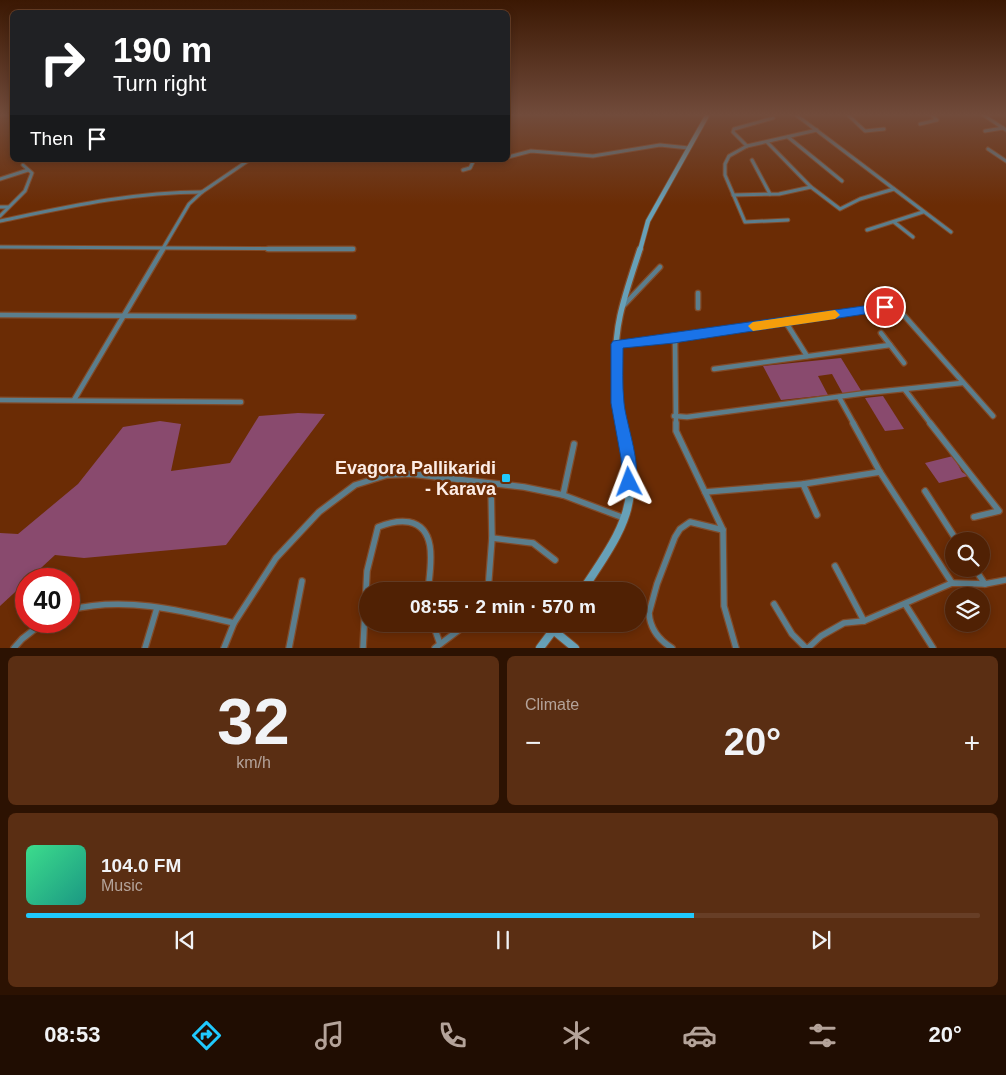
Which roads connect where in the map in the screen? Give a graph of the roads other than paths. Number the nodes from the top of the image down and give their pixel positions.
1 (691, 144) edge
2 (756, 144) edge
3 (769, 144) edge
4 (797, 144) edge
5 (836, 144) edge
6 (747, 146) joint
7 (689, 148) junction
8 (988, 149) dead end
9 (1006, 155) edge
10 (510, 156) edge
11 (999, 156) junction
12 (752, 160) dead end
13 (1006, 161) edge
14 (246, 162) edge
15 (473, 162) edge
16 (23, 165) dead end
17 (28, 170) junction
18 (464, 170) dead end
19 (0, 178) edge
20 (842, 180) dead end
21 (811, 187) junction
22 (894, 189) junction
23 (202, 192) junction
24 (770, 194) junction
25 (733, 195) junction
26 (0, 207) edge
27 (8, 207) junction
28 (924, 212) junction
29 (0, 216) edge
30 (788, 220) dead end
31 (0, 221) edge
32 (894, 222) junction
33 (867, 230) dead end
34 (951, 232) dead end
35 (913, 237) dead end
36 (0, 247) edge
37 (162, 248) junction
38 (353, 249) dead end
39 (660, 267) dead end
40 (698, 294) dead end
41 (623, 306) junction
42 (698, 308) dead end
43 (0, 315) edge
44 (124, 315) junction
45 (354, 317) dead end
46 (786, 322) junction
47 (881, 332) dead end
48 (674, 338) junction
49 (617, 344) junction
50 (890, 345) junction
51 (808, 356) junction
52 (904, 363) dead end
53 (714, 369) dead end
54 (962, 383) junction
55 (904, 390) junction
56 (839, 397) junction
57 (0, 400) edge
58 (74, 400) junction
59 (241, 402) dead end
60 (674, 416) junction
61 (992, 416) dead end
62 (574, 444) dead end
63 (880, 472) junction
64 (491, 484) junction
65 (803, 484) junction
66 (705, 492) junction
67 (925, 492) dead end
68 (563, 495) junction
69 (817, 515) dead end
70 (974, 517) dead end
71 (624, 518) junction
72 (723, 530) junction
73 (951, 532) edge
74 (492, 538) junction
75 (555, 560) dead end
76 (835, 566) dead end
77 (980, 577) edge
78 (1006, 580) edge
79 (302, 581) dead end
80 (366, 582) edge
81 (428, 582) edge
82 (489, 582) edge
83 (588, 582) edge
84 (952, 583) junction
85 (985, 584) junction
86 (774, 604) dead end
87 (905, 604) junction
88 (80, 606) edge
89 (157, 608) junction
90 (864, 621) junction
91 (234, 623) junction
92 (363, 632) edge
93 (434, 632) edge
94 (456, 632) edge
95 (551, 632) edge
96 (560, 632) edge
97 (30, 633) edge
98 (437, 646) edge
99 (14, 648) edge
100 (145, 648) edge
101 (224, 648) edge
102 (289, 648) edge
103 (363, 648) edge
104 (540, 648) edge
105 (575, 648) edge
106 (672, 648) edge
107 (736, 648) edge
108 (807, 648) edge
109 (933, 648) edge

1 - 7 street
2 - 6 street
3 - 21 street
4 - 20 street
5 - 22 street
6 - 25 street
7 - 10 street
7 - 41 street
8 - 11 street
9 - 11 street
11 - 13 street
12 - 24 street
14 - 23 street
15 - 18 street
16 - 17 street
17 - 19 street
17 - 27 street
21 - 22 street
21 - 24 street
22 - 28 street
23 - 31 street
23 - 37 street
24 - 25 street
25 - 30 street
26 - 27 street
27 - 29 street
28 - 32 street
28 - 34 street
32 - 33 street
32 - 35 street
36 - 37 street
37 - 38 street
37 - 44 street
39 - 41 street
40 - 42 street
41 - 49 street
43 - 44 street
44 - 45 street
44 - 58 street
46 - 48 street
46 - 51 street
46 - 54 street
47 - 50 street
48 - 49 street
48 - 60 street
49 - 71 street
50 - 51 street
50 - 52 street
51 - 53 street
54 - 55 street
54 - 61 street
55 - 56 street
55 - 70 street
56 - 60 street
56 - 63 street
57 - 58 street
58 - 59 street
60 - 66 street
62 - 68 street
63 - 65 street
63 - 84 street
64 - 68 street
64 - 74 street
64 - 91 street
65 - 66 street
65 - 69 street
66 - 72 street
67 - 73 street
68 - 71 street
71 - 83 street
72 - 106 street
72 - 107 street
74 - 75 street
74 - 82 street
76 - 90 street
77 - 85 street
78 - 85 street
79 - 102 street
80 - 81 street
84 - 85 street
84 - 87 street
86 - 108 street
87 - 90 street
87 - 109 street
88 - 89 street
89 - 91 street
89 - 100 street
90 - 108 street
91 - 101 street
92 - 103 street
93 - 98 street
94 - 98 street
95 - 104 street
96 - 105 street
97 - 99 street

